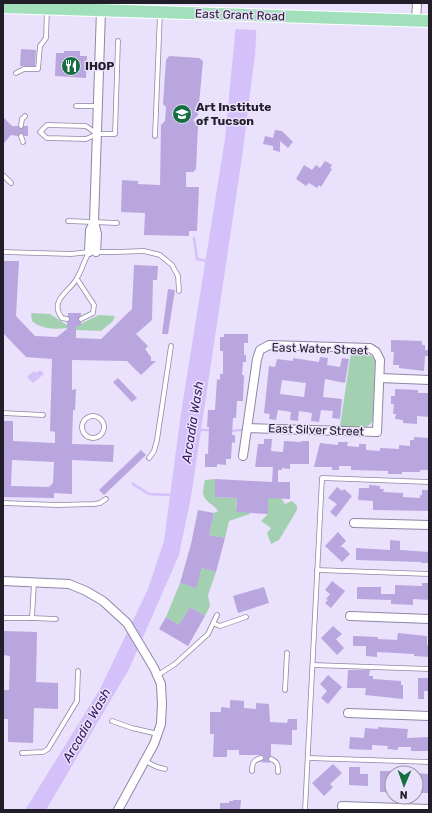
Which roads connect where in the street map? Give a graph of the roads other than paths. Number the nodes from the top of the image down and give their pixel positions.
1 (417, 3) edge
2 (3, 8) edge
3 (47, 9) junction
4 (101, 10) junction
5 (160, 12) junction
6 (416, 20) junction
7 (429, 21) edge
8 (118, 41) dead end
9 (16, 73) dead end
10 (76, 106) dead end
11 (98, 106) junction
12 (25, 116) dead end
13 (21, 126) dead end
14 (97, 134) junction
15 (21, 136) dead end
16 (155, 136) dead end
17 (23, 142) dead end
18 (3, 175) edge
19 (11, 183) dead end
20 (68, 221) dead end
21 (94, 222) junction
22 (116, 223) dead end
23 (3, 252) edge
24 (93, 252) junction
25 (77, 279) junction
26 (179, 291) dead end
27 (67, 319) dead end
28 (81, 319) dead end
29 (171, 346) dead end
30 (380, 378) junction
31 (429, 380) edge
32 (3, 413) edge
33 (43, 415) dead end
34 (100, 418) joint
35 (248, 428) junction
36 (243, 456) dead end
37 (148, 458) dead end
38 (429, 482) edge
39 (106, 499) dead end
40 (3, 503) edge
41 (354, 523) dead end
42 (429, 525) edge
43 (317, 570) junction
44 (429, 574) edge
45 (3, 581) edge
46 (34, 582) junction
47 (217, 615) dead end
48 (350, 616) dead end
49 (246, 617) dead end
50 (3, 618) edge
51 (32, 618) junction
52 (429, 619) edge
53 (56, 620) dead end
54 (213, 623) junction
55 (286, 653) dead end
56 (313, 665) junction
57 (429, 669) edge
58 (78, 671) dead end
59 (157, 676) junction
60 (285, 690) dead end
61 (348, 713) dead end
62 (429, 716) edge
63 (112, 721) dead end
64 (158, 734) junction
65 (22, 753) dead end
66 (261, 758) dead end
67 (308, 758) junction
68 (271, 759) dead end
69 (145, 761) junction
70 (429, 762) edge
71 (165, 769) dead end
72 (252, 771) dead end
73 (278, 772) dead end
74 (342, 806) dead end
75 (429, 809) edge
76 (118, 810) edge
77 (305, 810) edge

1 - 6 street
2 - 3 main road, East Grant Road
3 - 4 main road, East Grant Road
3 - 9 lane
4 - 5 main road, East Grant Road
4 - 11 street
5 - 6 main road, East Grant Road
5 - 16 lane
6 - 7 main road, East Grant Road
8 - 14 lane
10 - 11 lane
11 - 14 street
12 - 13 lane
14 - 14 lane
14 - 21 street
15 - 17 lane
18 - 19 lane
20 - 21 lane
21 - 22 lane
21 - 24 street
23 - 24 lane
24 - 25 lane
24 - 26 lane
25 - 27 lane
25 - 28 lane
29 - 37 lane
30 - 31 street
30 - 35 street, East Silver Street
30 - 35 street, East Water Street
32 - 33 lane
34 - 34 lane
35 - 36 street
38 - 43 lane
39 - 40 lane
41 - 42 street
43 - 44 lane
43 - 56 lane
45 - 46 street
46 - 51 lane
46 - 59 street
47 - 54 lane
48 - 52 street
49 - 54 lane
50 - 51 lane
51 - 53 lane
54 - 59 lane
55 - 60 lane
56 - 57 lane
56 - 67 lane
58 - 65 lane
59 - 64 street
61 - 62 street
63 - 64 lane
64 - 69 street
66 - 72 lane
67 - 70 lane
67 - 77 lane
68 - 73 lane
69 - 71 lane
69 - 76 street
74 - 75 street

